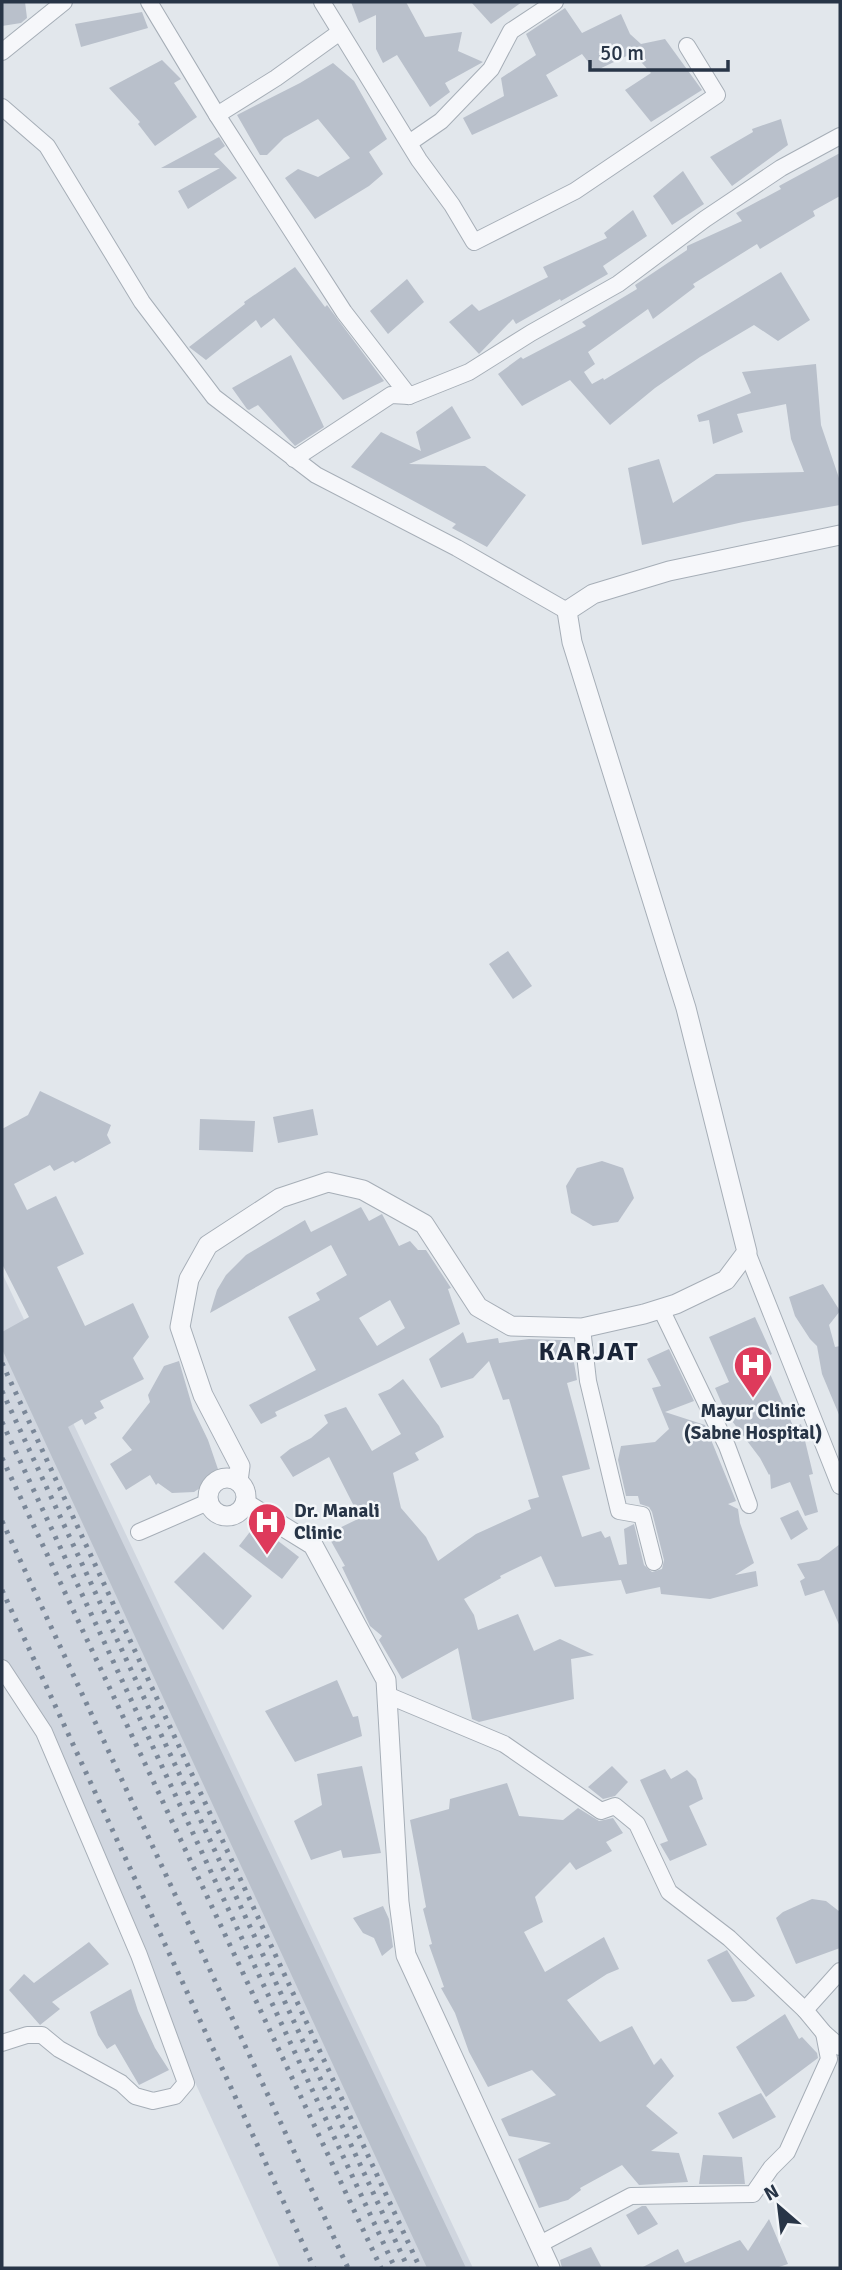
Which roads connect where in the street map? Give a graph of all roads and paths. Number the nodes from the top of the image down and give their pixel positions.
1 (64, 2) edge
2 (149, 2) edge
3 (322, 2) edge
4 (555, 2) edge
5 (341, 32) junction
6 (687, 46) dead end
7 (2, 52) edge
8 (2, 107) edge
9 (217, 115) junction
10 (840, 136) edge
11 (409, 144) junction
12 (409, 396) junction
13 (295, 459) junction
14 (840, 535) edge
15 (567, 611) junction
16 (747, 1252) junction
17 (661, 1309) junction
18 (582, 1328) junction
19 (238, 1481) junction
20 (840, 1486) edge
21 (208, 1502) junction
22 (245, 1503) junction
23 (749, 1504) dead end
24 (139, 1532) dead end
25 (654, 1562) dead end
26 (2, 1668) edge
27 (387, 1695) junction
28 (840, 1970) edge
29 (806, 2010) junction
30 (824, 2033) junction
31 (2, 2043) edge
32 (840, 2048) edge
33 (540, 2244) junction
34 (550, 2268) edge

1 - 7 street
2 - 9 street
3 - 5 street
4 - 11 street
5 - 9 street
5 - 11 street
6 - 11 street
8 - 13 street
9 - 12 street
10 - 12 street
12 - 13 street
13 - 15 street
14 - 15 street
15 - 16 street
16 - 17 street
16 - 20 street
17 - 18 street
17 - 23 street
18 - 19 street
18 - 25 street
19 - 21 street
19 - 22 street
21 - 22 street
21 - 24 street
22 - 27 street
26 - 31 street
27 - 29 street
27 - 33 street
28 - 29 street
29 - 30 street
30 - 32 street
30 - 33 street
33 - 34 street

